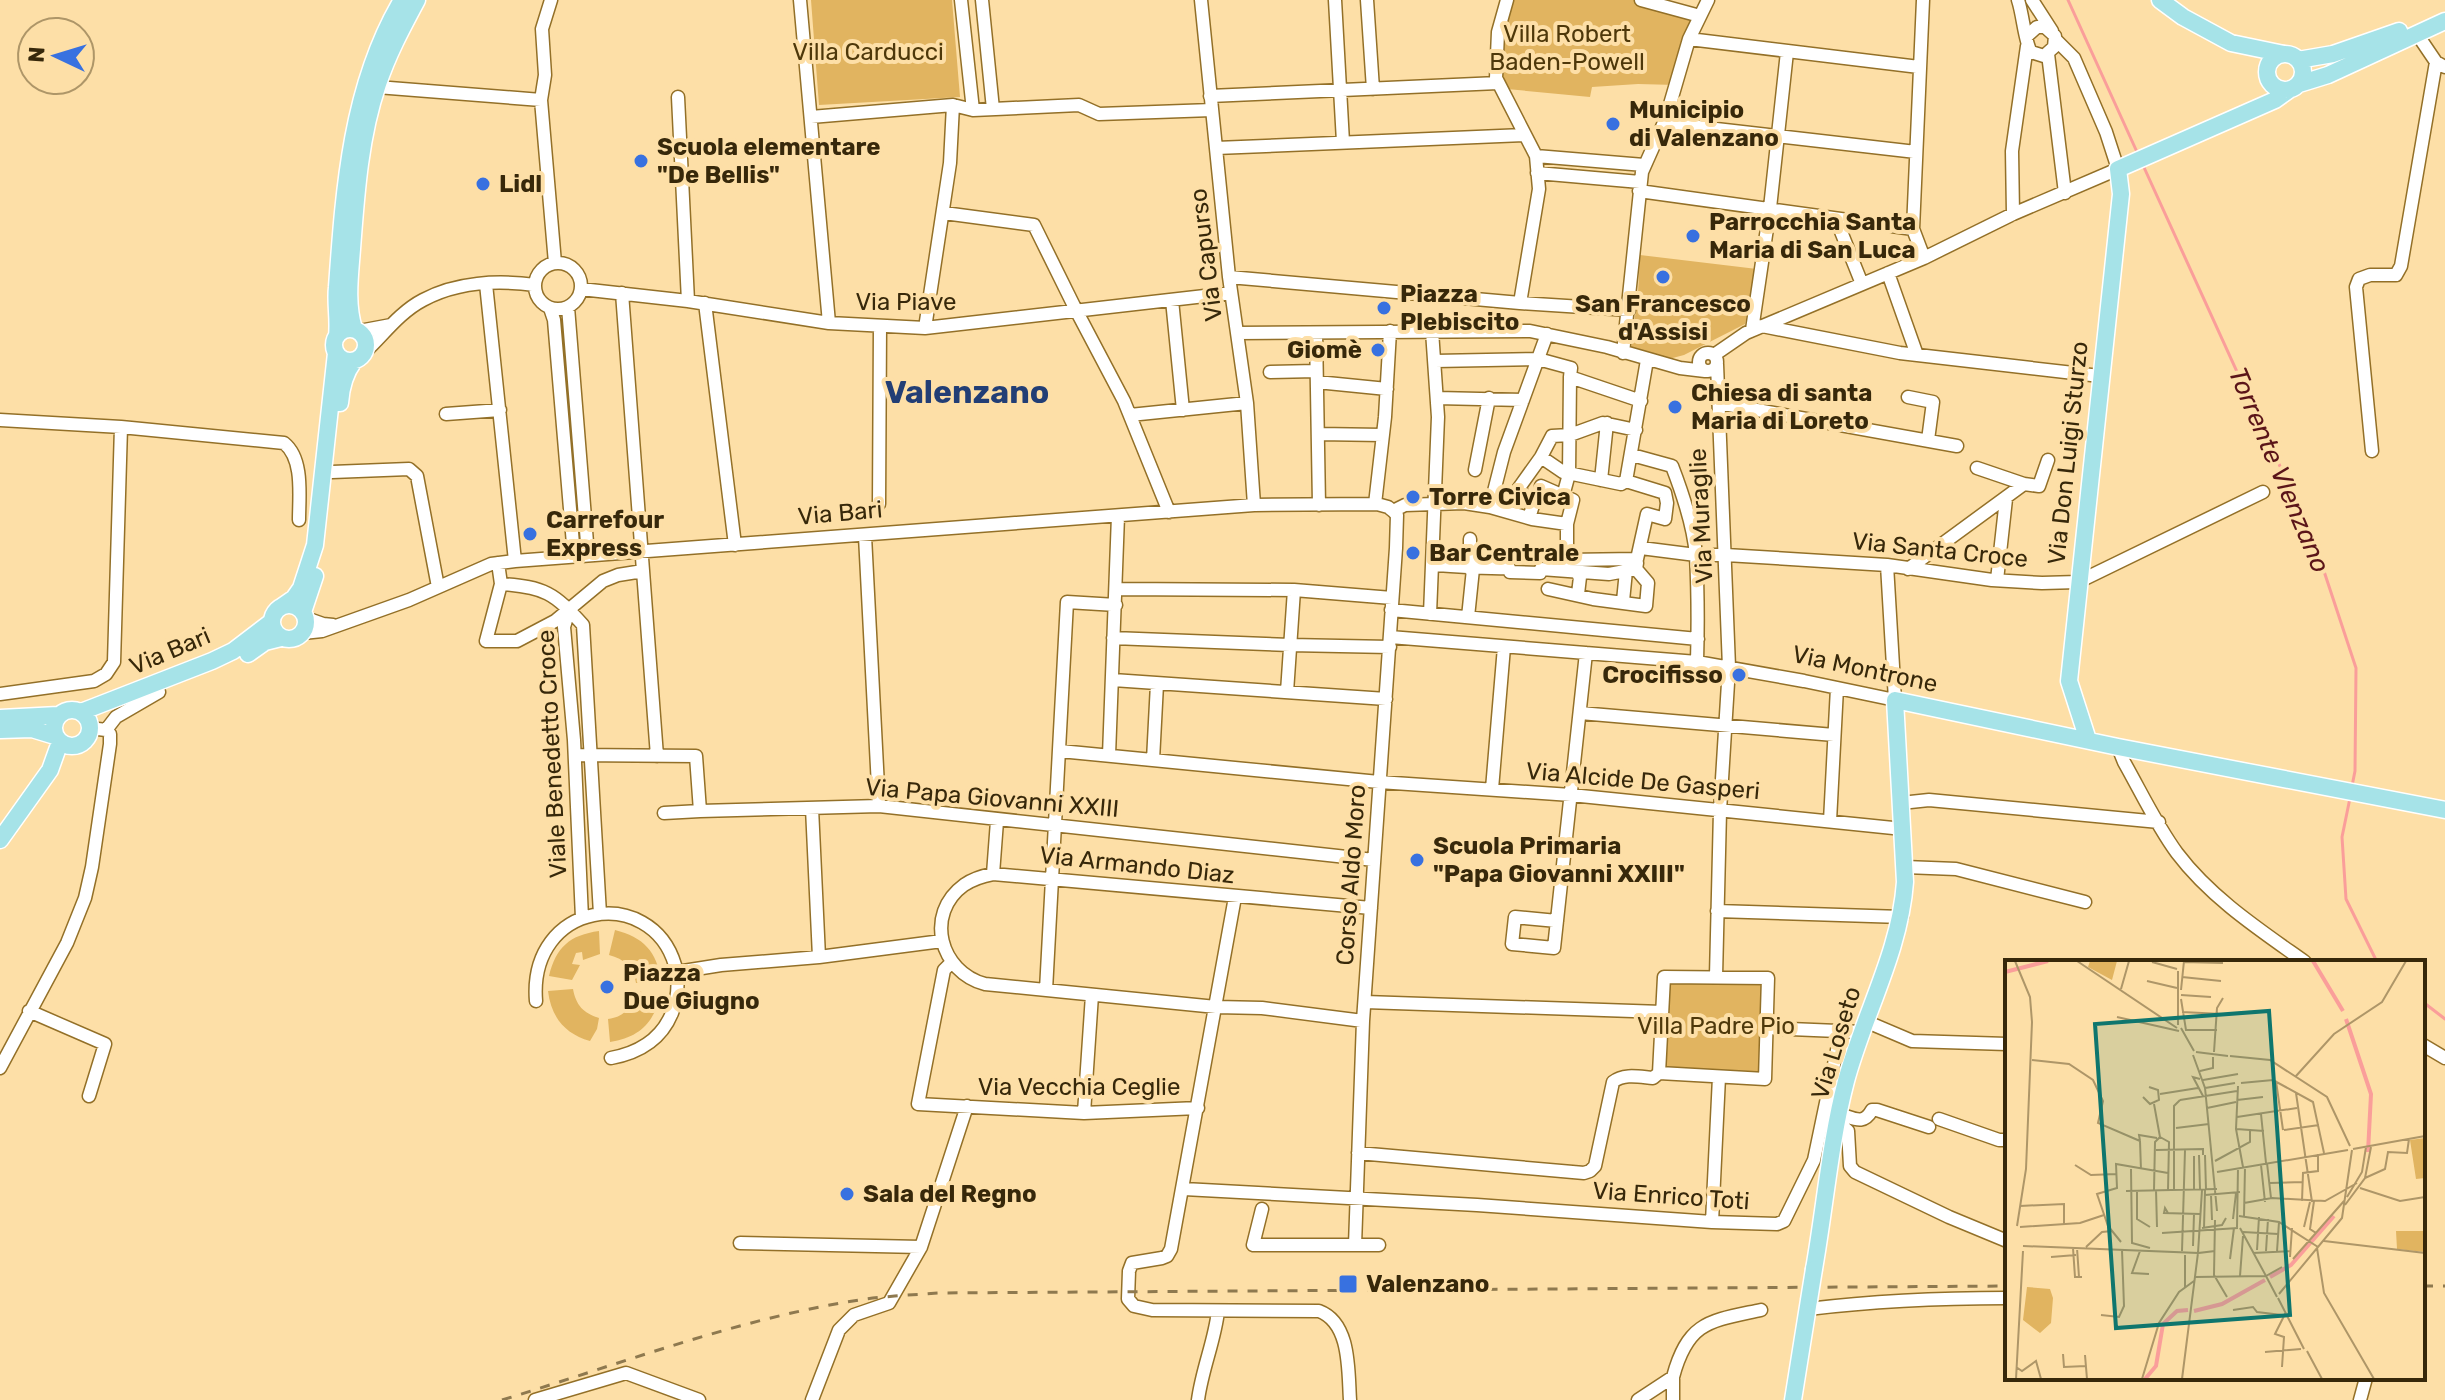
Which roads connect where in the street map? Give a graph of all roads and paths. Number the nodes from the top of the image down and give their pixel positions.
1 (402, 0) edge
2 (417, 0) edge
3 (551, 0) edge
4 (800, 0) edge
5 (961, 0) edge
6 (982, 0) edge
7 (1201, 0) edge
8 (1335, 0) edge
9 (1367, 0) edge
10 (1507, 0) edge
11 (1708, 0) edge
12 (1923, 0) edge
13 (2018, 0) edge
14 (2160, 0) edge
15 (1648, 1) edge
16 (2036, 5) edge
17 (2445, 11) edge
18 (1700, 16) junction
19 (2445, 21) edge
20 (2417, 34) junction
21 (2054, 36) junction
22 (1689, 39) junction
23 (2027, 41) junction
24 (2231, 43) junction
25 (1787, 52) junction
26 (2048, 54) junction
27 (2291, 57) junction
28 (2440, 64) edge
29 (1919, 67) junction
30 (990, 73) junction
31 (969, 75) junction
32 (2269, 78) junction
33 (1498, 83) junction
34 (377, 87) junction
35 (2294, 87) junction
36 (1373, 89) junction
37 (1341, 91) junction
38 (678, 97) dead end
39 (541, 100) junction
40 (1211, 103) junction
41 (953, 105) junction
42 (993, 109) junction
43 (973, 110) junction
44 (2250, 110) junction
45 (811, 117) junction
46 (1664, 123) junction
47 (1524, 135) junction
48 (1776, 136) junction
49 (1343, 142) junction
50 (1216, 148) junction
51 (1916, 152) junction
52 (1536, 156) junction
53 (1644, 165) junction
54 (2122, 168) junction
55 (1537, 173) junction
56 (1639, 186) junction
57 (2065, 193) junction
58 (1770, 208) junction
59 (944, 213) junction
60 (2013, 214) junction
61 (1836, 219) junction
62 (1913, 229) junction
63 (1924, 258) junction
64 (555, 263) junction
65 (1888, 273) junction
66 (1229, 277) junction
67 (486, 284) junction
68 (1862, 284) junction
69 (535, 285) junction
70 (581, 289) junction
71 (622, 293) junction
72 (1231, 293) junction
73 (1172, 300) junction
74 (688, 301) junction
75 (705, 303) junction
76 (1520, 303) junction
77 (568, 307) junction
78 (550, 308) junction
79 (1076, 310) junction
80 (1629, 310) junction
81 (829, 323) junction
82 (391, 325) junction
83 (880, 326) junction
84 (925, 328) junction
85 (1757, 328) junction
86 (357, 330) junction
87 (1390, 331) junction
88 (1432, 331) junction
89 (1237, 333) junction
90 (1316, 333) junction
91 (1547, 334) junction
92 (336, 344) junction
93 (1623, 353) junction
94 (1917, 355) junction
95 (360, 356) junction
96 (1711, 358) junction
97 (1538, 359) junction
98 (1647, 360) junction
99 (1435, 361) junction
100 (1673, 364) junction
101 (1270, 372) dead end
102 (1316, 376) junction
103 (2100, 376) junction
104 (1570, 377) junction
105 (1387, 389) junction
106 (1908, 397) dead end
107 (1437, 398) junction
108 (1489, 398) junction
109 (1523, 400) junction
110 (1641, 401) junction
111 (1247, 403) junction
112 (1718, 403) junction
113 (500, 410) junction
114 (1183, 410) junction
115 (446, 414) dead end
116 (1130, 415) junction
117 (0, 420) edge
118 (1607, 423) junction
119 (121, 427) junction
120 (1636, 430) junction
121 (1318, 434) junction
122 (1383, 435) junction
123 (1570, 435) junction
124 (1928, 440) junction
125 (1957, 446) dead end
126 (1480, 447) junction
127 (2372, 451) dead end
128 (1504, 452) junction
129 (1632, 455) junction
130 (1541, 457) junction
131 (2048, 460) dead end
132 (1977, 468) dead end
133 (1475, 470) dead end
134 (299, 474) junction
135 (328, 474) junction
136 (1569, 474) junction
137 (1601, 480) junction
138 (1626, 481) junction
139 (2024, 484) junction
140 (1541, 486) dead end
141 (2263, 492) dead end
142 (1563, 496) junction
143 (2006, 499) junction
144 (879, 504) dead end
145 (1375, 504) junction
146 (1254, 505) junction
147 (1319, 505) junction
148 (1436, 505) junction
149 (1490, 507) junction
150 (1393, 511) junction
151 (1169, 512) junction
152 (1118, 516) junction
153 (1529, 518) junction
154 (299, 520) dead end
155 (1567, 524) junction
156 (865, 536) junction
157 (1470, 539) dead end
158 (735, 545) junction
159 (641, 553) junction
160 (588, 555) junction
161 (1696, 555) junction
162 (1726, 555) junction
163 (574, 556) junction
164 (1567, 560) junction
165 (515, 561) junction
166 (1635, 562) junction
167 (498, 563) junction
168 (1432, 565) junction
169 (1887, 565) junction
170 (1472, 569) junction
171 (1908, 569) junction
172 (643, 571) junction
173 (1575, 571) junction
174 (1997, 580) junction
175 (2078, 582) junction
176 (501, 584) junction
177 (438, 587) junction
178 (1117, 589) junction
179 (1548, 589) dead end
180 (1294, 590) junction
181 (1578, 594) junction
182 (1623, 601) junction
183 (1392, 604) junction
184 (1116, 605) junction
185 (281, 607) junction
186 (569, 610) junction
187 (1430, 614) junction
188 (1468, 617) junction
189 (304, 621) junction
190 (271, 622) junction
191 (281, 638) junction
192 (1113, 638) junction
193 (1698, 639) junction
194 (1390, 642) junction
195 (1290, 645) junction
196 (1504, 647) junction
197 (1586, 653) junction
198 (1697, 662) junction
199 (1729, 667) junction
200 (1113, 680) junction
201 (1157, 684) junction
202 (1837, 688) junction
203 (1287, 692) junction
204 (0, 694) edge
205 (1386, 699) junction
206 (1895, 700) junction
207 (1580, 713) junction
208 (58, 715) junction
209 (0, 718) edge
210 (92, 723) junction
211 (1725, 725) junction
212 (0, 730) edge
213 (1834, 735) junction
214 (58, 739) junction
215 (2088, 740) junction
216 (80, 744) junction
217 (2118, 747) junction
218 (1060, 751) junction
219 (575, 755) junction
220 (591, 755) junction
221 (1109, 755) junction
222 (657, 756) junction
223 (1153, 760) junction
224 (1379, 782) junction
225 (1492, 789) junction
226 (35, 794) junction
227 (1571, 795) junction
228 (1901, 803) junction
229 (879, 806) junction
230 (812, 808) junction
231 (2445, 810) edge
232 (700, 811) junction
233 (1720, 811) junction
234 (664, 813) dead end
235 (997, 821) junction
236 (1830, 821) junction
237 (2159, 822) junction
238 (1055, 826) junction
239 (1903, 829) junction
240 (0, 840) edge
241 (1374, 860) junction
242 (1905, 867) junction
243 (993, 874) junction
244 (1052, 879) junction
245 (1235, 897) junction
246 (2085, 902) dead end
247 (1371, 908) junction
248 (1717, 911) junction
249 (600, 914) junction
250 (1902, 917) junction
251 (582, 918) junction
252 (1557, 921) dead end
253 (942, 941) junction
254 (819, 957) junction
255 (2302, 960) edge
256 (951, 963) junction
257 (677, 972) junction
258 (1716, 976) junction
259 (1046, 990) junction
260 (1092, 995) junction
261 (536, 1001) dead end
262 (1365, 1002) junction
263 (1216, 1007) junction
264 (29, 1011) junction
265 (1662, 1012) junction
266 (1363, 1021) junction
267 (1768, 1028) junction
268 (1841, 1031) junction
269 (1861, 1032) junction
270 (2005, 1044) edge
271 (2425, 1046) edge
272 (611, 1058) dead end
273 (2445, 1058) edge
274 (0, 1068) edge
275 (1659, 1073) junction
276 (1719, 1077) junction
277 (89, 1096) dead end
278 (967, 1106) junction
279 (1198, 1108) junction
280 (1084, 1113) junction
281 (1838, 1118) junction
282 (2005, 1140) edge
283 (1358, 1153) junction
284 (1184, 1189) junction
285 (1355, 1199) junction
286 (1262, 1209) dead end
287 (1712, 1222) junction
288 (2005, 1240) edge
289 (740, 1243) dead end
290 (1355, 1245) junction
291 (1379, 1245) dead end
292 (921, 1247) junction
293 (2005, 1298) edge
294 (1809, 1304) junction
295 (1761, 1310) dead end
296 (1218, 1311) junction
297 (1673, 1377) junction
298 (2365, 1380) edge
299 (535, 1400) edge
300 (699, 1400) edge
301 (812, 1400) edge
302 (1198, 1400) edge
303 (1350, 1400) edge
304 (1638, 1400) edge
305 (1673, 1400) edge
306 (1793, 1400) edge
307 (2360, 1400) edge

1 - 92 main road
2 - 34 main road
3 - 39 street
4 - 45 street
5 - 31 street
6 - 30 street
7 - 40 street, Via Capurso
8 - 37 street
9 - 36 street
10 - 33 street
11 - 18 street
12 - 29 street
13 - 23 street
14 - 24 main road
15 - 18 street
16 - 21 street
17 - 27 main road
18 - 22 street
19 - 20 main road
20 - 28 street
20 - 35 main road
21 - 23 street
21 - 26 street
21 - 54 street
22 - 25 street
22 - 46 street
23 - 26 street
23 - 60 street
24 - 27 main road
24 - 32 main road
25 - 29 street
25 - 48 street
26 - 57 street
27 - 32 main road
27 - 35 main road
28 - 127 street
29 - 51 street
30 - 31 street
30 - 42 street
31 - 43 street
32 - 35 main road
32 - 44 main road
33 - 36 street
33 - 47 street
34 - 39 street
34 - 86 main road
35 - 44 main road
36 - 37 street
37 - 40 street
37 - 49 street
38 - 74 street
39 - 64 street
40 - 42 street
40 - 50 street, Via Capurso
41 - 43 street
41 - 45 street
41 - 59 street
42 - 43 street
44 - 54 main road
45 - 81 street
46 - 48 street
46 - 53 street
47 - 49 street
47 - 52 street
48 - 51 street
48 - 58 street
49 - 50 street
50 - 66 street, Via Capurso
51 - 62 street
52 - 53 street
52 - 55 street
53 - 56 street
54 - 57 street
54 - 103 main road, Via Don Luigi Sturzo
55 - 56 street
55 - 76 street
56 - 58 street
56 - 80 street
57 - 60 street
58 - 61 street
58 - 85 street
59 - 79 street
59 - 84 street
60 - 63 street
61 - 62 street
61 - 68 street
62 - 63 street
63 - 65 street
64 - 69 street
64 - 70 street
65 - 68 street
65 - 94 street
66 - 72 street, Via Capurso
66 - 76 street
67 - 69 street
67 - 82 street
67 - 113 street
68 - 85 street
69 - 78 street
70 - 71 street, Via Piave
70 - 77 street
71 - 74 street, Via Piave
71 - 159 street
72 - 73 street, Via Piave
72 - 89 street, Via Capurso
73 - 79 street, Via Piave
73 - 114 street
74 - 75 street, Via Piave
75 - 81 street, Via Piave
75 - 158 street
76 - 80 street
77 - 78 street
77 - 160 street
78 - 163 street
79 - 84 street, Via Piave
79 - 116 street
80 - 93 street
81 - 83 street, Via Piave
82 - 86 street
82 - 95 street
83 - 84 street, Via Piave
83 - 144 street
85 - 94 street
85 - 96 street
86 - 92 main road
86 - 95 main road
87 - 88 street
87 - 90 street
87 - 105 street
88 - 91 street
88 - 99 street
89 - 90 street
89 - 111 street, Via Capurso
90 - 102 street
91 - 93 street
91 - 97 street
92 - 95 main road
92 - 135 main road
93 - 98 street
94 - 103 street
95 - 135 main road
96 - 100 street
96 - 100 street
96 - 112 street, Via Muraglie
97 - 99 street
97 - 104 street
97 - 109 street
98 - 100 street
98 - 110 street
99 - 107 street
101 - 102 street
102 - 105 street
102 - 121 street
103 - 175 main road, Via Don Luigi Sturzo
104 - 110 street
104 - 123 street
105 - 122 street
106 - 124 street
107 - 108 street
107 - 148 street
108 - 109 street
108 - 126 street
109 - 128 street
110 - 120 street
111 - 114 street
111 - 146 street, Via Capurso
112 - 124 street
112 - 162 street, Via Muraglie
113 - 115 street
113 - 165 street
114 - 116 street
116 - 151 street
117 - 119 street
118 - 120 street
118 - 123 street
118 - 137 street
119 - 134 street
119 - 204 street, Via Bari
120 - 129 street
121 - 122 street
121 - 147 street
122 - 145 street
123 - 130 street
123 - 136 street
124 - 125 street
126 - 128 street
126 - 133 street
128 - 149 street
129 - 138 street
129 - 161 street
130 - 136 street
130 - 153 street
131 - 139 street
132 - 139 street
134 - 135 street
134 - 154 street
135 - 177 street
135 - 185 main road
135 - 189 main road
136 - 137 street
136 - 142 street
137 - 138 street
138 - 166 street
139 - 143 street
140 - 142 street
141 - 175 street, Via Santa Croce
142 - 155 street
143 - 171 street
143 - 174 street
145 - 147 street, Via Bari
145 - 150 street, Via Bari
146 - 147 street, Via Bari
146 - 151 street, Via Bari
148 - 149 street
148 - 150 street
148 - 168 street
149 - 153 street
150 - 183 street, Corso Aldo Moro
151 - 152 street, Via Bari
152 - 156 street, Via Bari
152 - 178 street
153 - 155 street
155 - 164 street
156 - 158 street, Via Bari
156 - 229 street
157 - 170 street
158 - 159 street, Via Bari
159 - 160 street, Via Bari
159 - 172 street
160 - 163 street, Via Bari
161 - 162 street, Via Santa Croce
161 - 166 street, Via Santa Croce
161 - 193 street
162 - 169 street, Via Santa Croce
162 - 199 street, Via Muraglie
163 - 165 street, Via Bari
164 - 166 street
164 - 173 street
165 - 167 street, Via Bari
166 - 173 street
166 - 182 street
166 - 182 street
167 - 176 street
167 - 177 street, Via Bari
168 - 170 street
168 - 187 street
169 - 171 street, Via Santa Croce
169 - 206 street
170 - 173 street
170 - 188 street
171 - 174 street, Via Santa Croce
172 - 186 street
172 - 222 street
173 - 181 street
174 - 175 street, Via Santa Croce
175 - 215 main road, Via Don Luigi Sturzo
176 - 186 street
176 - 186 street
177 - 189 street, Via Bari
178 - 180 street
178 - 184 street
179 - 181 street
180 - 183 street
180 - 195 street
181 - 182 street
183 - 187 street
183 - 194 street, Corso Aldo Moro
184 - 192 street
184 - 218 street
185 - 189 main road
185 - 190 main road
186 - 219 street, Viale Benedetto Croce
186 - 220 street, Viale Benedetto Croce
187 - 188 street
188 - 193 street
189 - 191 main road
190 - 191 main road
190 - 210 main road, Via Bari
191 - 210 main road, Via Bari
192 - 195 street, Via Montrone
192 - 200 street
193 - 198 street
194 - 195 street, Via Montrone
194 - 196 street, Via Montrone
194 - 205 street, Corso Aldo Moro
195 - 203 street
196 - 197 street, Via Montrone
196 - 225 street
197 - 198 street, Via Montrone
197 - 207 street
198 - 199 street, Via Montrone
199 - 202 street, Via Montrone
199 - 211 street, Via Muraglie
200 - 201 street
200 - 221 street
201 - 203 street
201 - 223 street
202 - 206 street, Via Montrone
202 - 213 street
203 - 205 street
205 - 224 street, Corso Aldo Moro
206 - 215 main road, Via Montrone
206 - 228 main road, Via Loseto
207 - 211 street
207 - 227 street
208 - 209 main road
208 - 210 main road
208 - 214 main road
210 - 216 main road
210 - 264 street
211 - 213 street
211 - 233 street, Via Muraglie
212 - 214 main road
213 - 236 street
214 - 216 main road
214 - 226 main road
215 - 217 main road, Via Montrone
216 - 226 main road
217 - 231 main road, Via Montrone
217 - 237 street
218 - 221 street, Via Alcide De Gasperi
218 - 238 street
219 - 220 street
219 - 251 street, Viale Benedetto Croce
220 - 222 street
220 - 249 street, Viale Benedetto Croce
221 - 223 street, Via Alcide De Gasperi
222 - 232 street
223 - 224 street, Via Alcide De Gasperi
224 - 225 street, Via Alcide De Gasperi
224 - 241 street, Corso Aldo Moro
225 - 227 street, Via Alcide De Gasperi
226 - 240 main road
227 - 233 street, Via Alcide De Gasperi
227 - 252 street
228 - 237 street
228 - 239 main road, Via Loseto
229 - 230 street, Via Papa Giovanni XXIII
229 - 235 street, Via Papa Giovanni XXIII
230 - 232 street, Via Papa Giovanni XXIII
230 - 254 street
232 - 234 street, Via Papa Giovanni XXIII
233 - 236 street, Via Alcide De Gasperi
233 - 248 street, Via Muraglie
235 - 238 street, Via Papa Giovanni XXIII
235 - 243 street
236 - 239 street, Via Alcide De Gasperi
237 - 255 street
238 - 241 street, Via Papa Giovanni XXIII
238 - 244 street
239 - 242 main road, Via Loseto
241 - 247 street, Corso Aldo Moro
242 - 246 street
242 - 250 main road, Via Loseto
243 - 244 street, Via Armando Diaz
243 - 253 street
244 - 245 street, Via Armando Diaz
244 - 259 street
245 - 247 street, Via Armando Diaz
245 - 263 street
247 - 262 street, Corso Aldo Moro
248 - 250 street
248 - 258 street, Via Muraglie
249 - 251 street
249 - 257 street
250 - 269 main road, Via Loseto
251 - 261 street
253 - 254 street
253 - 256 street
254 - 257 street
256 - 259 street
256 - 278 street
257 - 272 street
258 - 265 street
258 - 267 street
259 - 260 street
260 - 263 street
260 - 280 street
262 - 265 street
262 - 266 street, Corso Aldo Moro
263 - 266 street
263 - 279 street
264 - 274 street
264 - 277 street
265 - 275 street
266 - 283 street, Corso Aldo Moro
267 - 268 street
267 - 276 street
268 - 269 street
268 - 287 street, Via Enrico Toti
269 - 270 street
269 - 281 main road, Via Loseto
271 - 273 street
275 - 276 street
275 - 283 street
276 - 287 street
278 - 280 street, Via Vecchia Ceglie
278 - 292 street, Via Vecchia Ceglie
279 - 280 street, Via Vecchia Ceglie
279 - 284 street
281 - 282 street
281 - 288 street
281 - 294 main road, Via Loseto, bridge
283 - 285 street, Corso Aldo Moro
284 - 285 street, Via Enrico Toti
284 - 296 street
285 - 287 street, Via Enrico Toti
285 - 290 street, Corso Aldo Moro
286 - 290 street
289 - 292 street
290 - 291 street
292 - 301 street, Via Vecchia Ceglie
293 - 294 street
294 - 306 main road, Via Loseto
295 - 297 street
296 - 302 street
296 - 303 street
297 - 304 street
297 - 305 street
298 - 307 street
299 - 300 street

